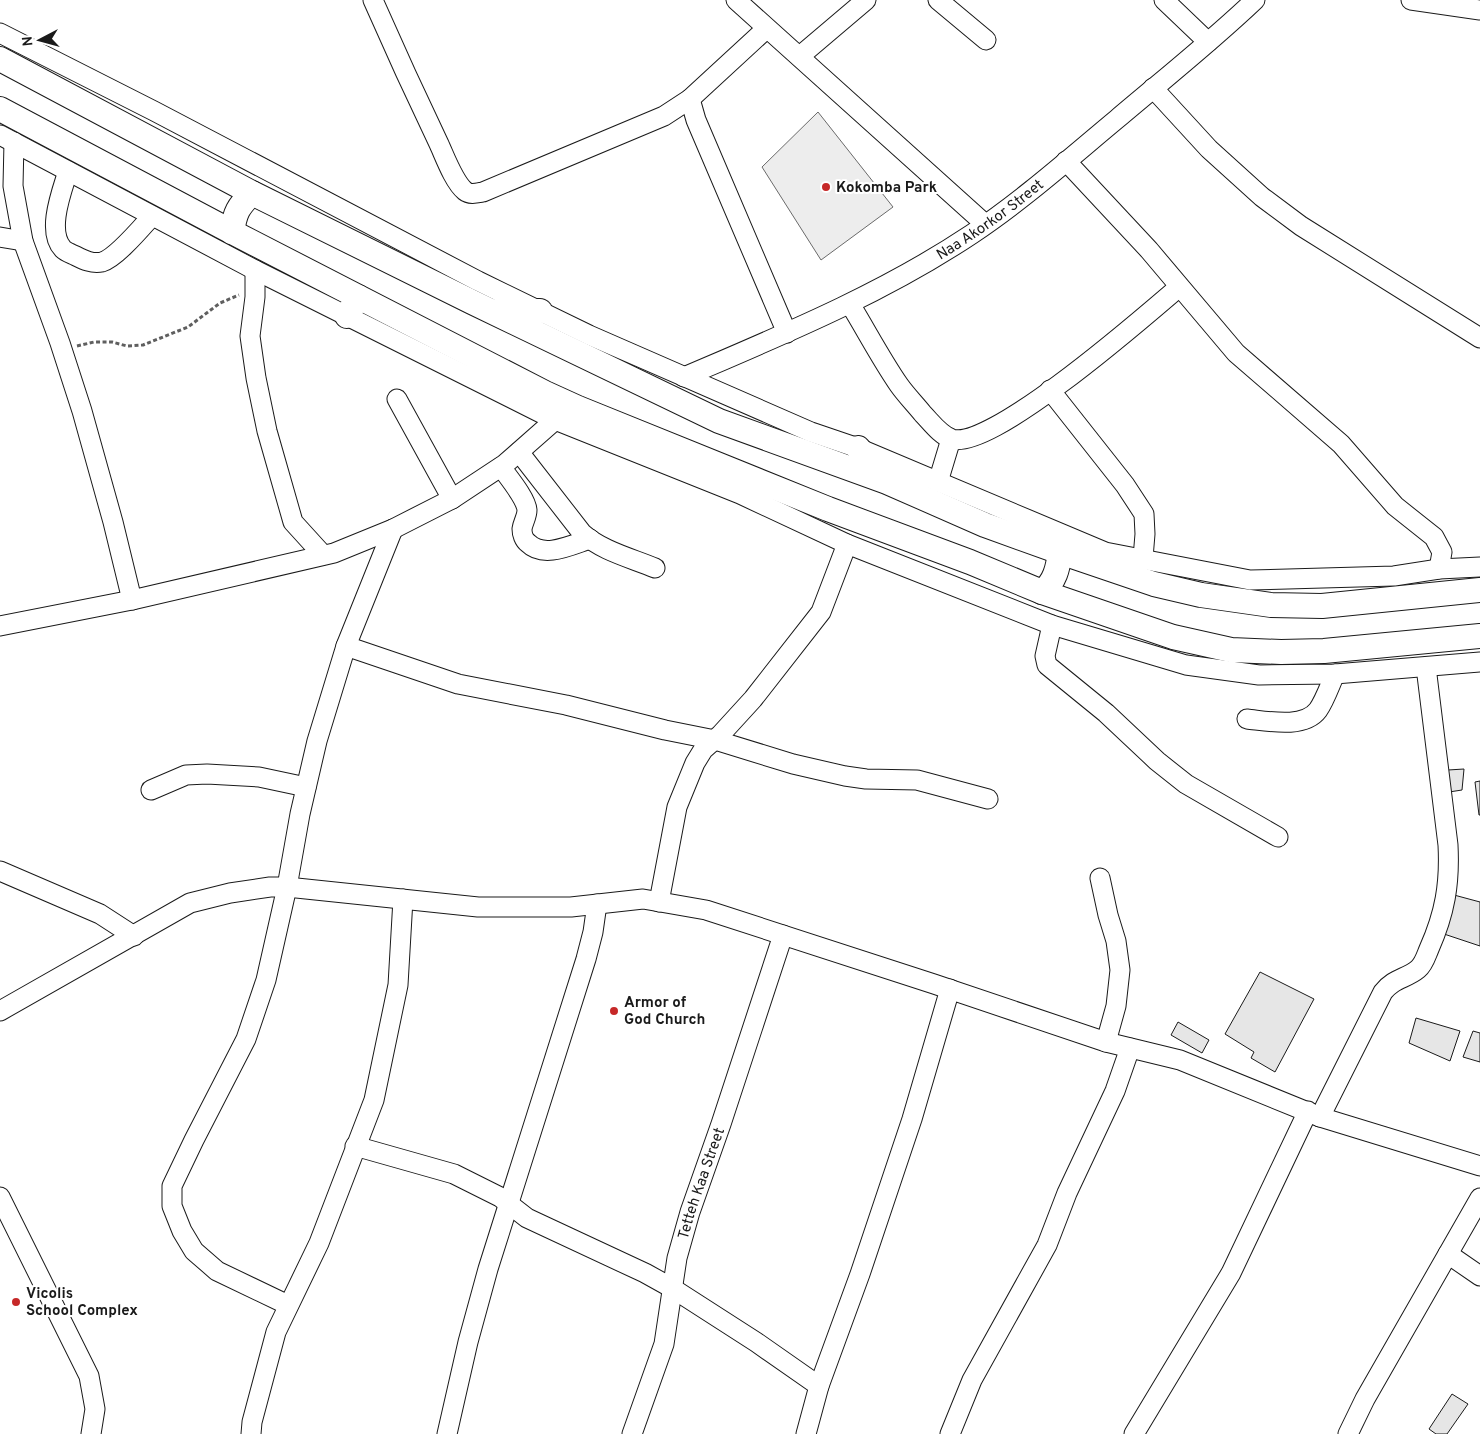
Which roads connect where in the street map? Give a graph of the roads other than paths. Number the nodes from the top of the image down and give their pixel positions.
1 (373, 0) edge
2 (736, 0) edge
3 (866, 0) edge
4 (938, 0) edge
5 (1164, 0) edge
6 (1255, 0) edge
7 (1411, 0) edge
8 (1480, 10) edge
9 (766, 29) junction
10 (0, 33) edge
11 (986, 40) dead end
12 (1208, 42) junction
13 (800, 56) junction
14 (0, 60) edge
15 (1153, 88) junction
16 (690, 99) junction
17 (0, 108) edge
18 (7, 139) edge
19 (1066, 162) junction
20 (68, 171) junction
21 (252, 193) junction
22 (152, 216) junction
23 (985, 224) junction
24 (232, 232) junction
25 (0, 237) edge
26 (23, 241) junction
27 (255, 270) junction
28 (1179, 287) junction
29 (850, 304) junction
30 (353, 306) junction
31 (492, 311) junction
32 (540, 311) junction
33 (787, 333) junction
34 (1480, 338) edge
35 (684, 377) junction
36 (1050, 390) junction
37 (397, 399) dead end
38 (555, 420) junction
39 (951, 438) junction
40 (858, 448) junction
41 (519, 452) junction
42 (501, 467) junction
43 (888, 482) junction
44 (938, 482) junction
45 (452, 499) junction
46 (393, 529) junction
47 (590, 540) junction
48 (847, 544) junction
49 (1060, 552) junction
50 (323, 555) junction
51 (1143, 558) junction
52 (1480, 567) edge
53 (655, 568) dead end
54 (1439, 569) junction
55 (1480, 590) edge
56 (1042, 592) junction
57 (132, 600) junction
58 (1052, 625) junction
59 (0, 626) edge
60 (1480, 636) edge
61 (346, 646) junction
62 (1480, 662) edge
63 (1426, 668) junction
64 (1335, 674) junction
65 (1247, 719) dead end
66 (715, 740) junction
67 (306, 787) junction
68 (151, 790) dead end
69 (988, 799) dead end
70 (1278, 836) dead end
71 (0, 871) edge
72 (1100, 878) dead end
73 (287, 887) junction
74 (403, 899) junction
75 (659, 902) junction
76 (597, 904) junction
77 (783, 935) junction
78 (134, 936) junction
79 (950, 989) junction
80 (0, 1011) edge
81 (1106, 1042) junction
82 (1130, 1048) junction
83 (1314, 1114) junction
84 (355, 1146) junction
85 (1480, 1166) edge
86 (0, 1197) edge
87 (1480, 1198) edge
88 (510, 1205) junction
89 (1448, 1254) junction
90 (1480, 1276) edge
91 (672, 1288) junction
92 (288, 1305) junction
93 (819, 1386) junction
94 (92, 1434) edge
95 (251, 1434) edge
96 (447, 1434) edge
97 (632, 1434) edge
98 (806, 1434) edge
99 (950, 1434) edge
100 (1134, 1434) edge
101 (1348, 1434) edge

1 - 16 street
2 - 9 street
3 - 13 street
4 - 11 street
5 - 12 street
6 - 12 street, Naa Akorkor Street
7 - 8 street
9 - 13 street
9 - 16 street
10 - 32 street
12 - 15 street, Naa Akorkor Street
13 - 23 street
14 - 21 main road
15 - 19 street, Naa Akorkor Street
15 - 34 street
16 - 33 street
17 - 24 main road
18 - 20 street
18 - 26 street
19 - 23 street, Naa Akorkor Street
19 - 28 street
20 - 22 street
20 - 22 street
21 - 24 main road
21 - 31 main road
22 - 27 street
23 - 29 street, Naa Akorkor Street
24 - 30 main road
25 - 26 street
26 - 57 street
27 - 30 street
27 - 50 street
28 - 36 street
28 - 54 street
29 - 33 street, Naa Akorkor Street
29 - 39 street
30 - 38 street
30 - 56 main road
31 - 32 main road
31 - 43 main road
32 - 35 street
33 - 35 street, Naa Akorkor Street
35 - 40 street
36 - 39 street
36 - 51 street
37 - 45 street
38 - 41 street
38 - 48 street
39 - 44 street
40 - 43 main road
40 - 44 street
41 - 42 street
41 - 47 street
42 - 45 street
42 - 47 street
43 - 49 main road
44 - 51 street
45 - 46 street
46 - 50 street
46 - 61 street
47 - 53 street
48 - 58 street
48 - 66 street
49 - 55 main road
49 - 56 main road
50 - 57 street
51 - 54 street
52 - 54 street
56 - 60 main road
57 - 59 street
58 - 64 street
58 - 70 street
61 - 66 street
61 - 67 street
62 - 63 street
63 - 64 street
63 - 83 street
64 - 65 street
66 - 69 street
66 - 75 street
67 - 68 street
67 - 73 street
71 - 78 street
72 - 81 street
73 - 74 street
73 - 78 street
73 - 92 street
74 - 76 street
74 - 84 street
75 - 76 street
75 - 77 street
76 - 88 street
77 - 79 street
77 - 91 street, Tetteh Kaa Street
78 - 80 street
79 - 81 street
79 - 93 street
81 - 82 street
82 - 83 street
82 - 99 street
83 - 85 street
83 - 100 street
84 - 88 street
84 - 92 street
86 - 94 street
87 - 89 street
88 - 91 street
88 - 96 street
89 - 90 street
89 - 101 street
91 - 93 street
91 - 97 street, Tetteh Kaa Street
92 - 95 street
93 - 98 street

